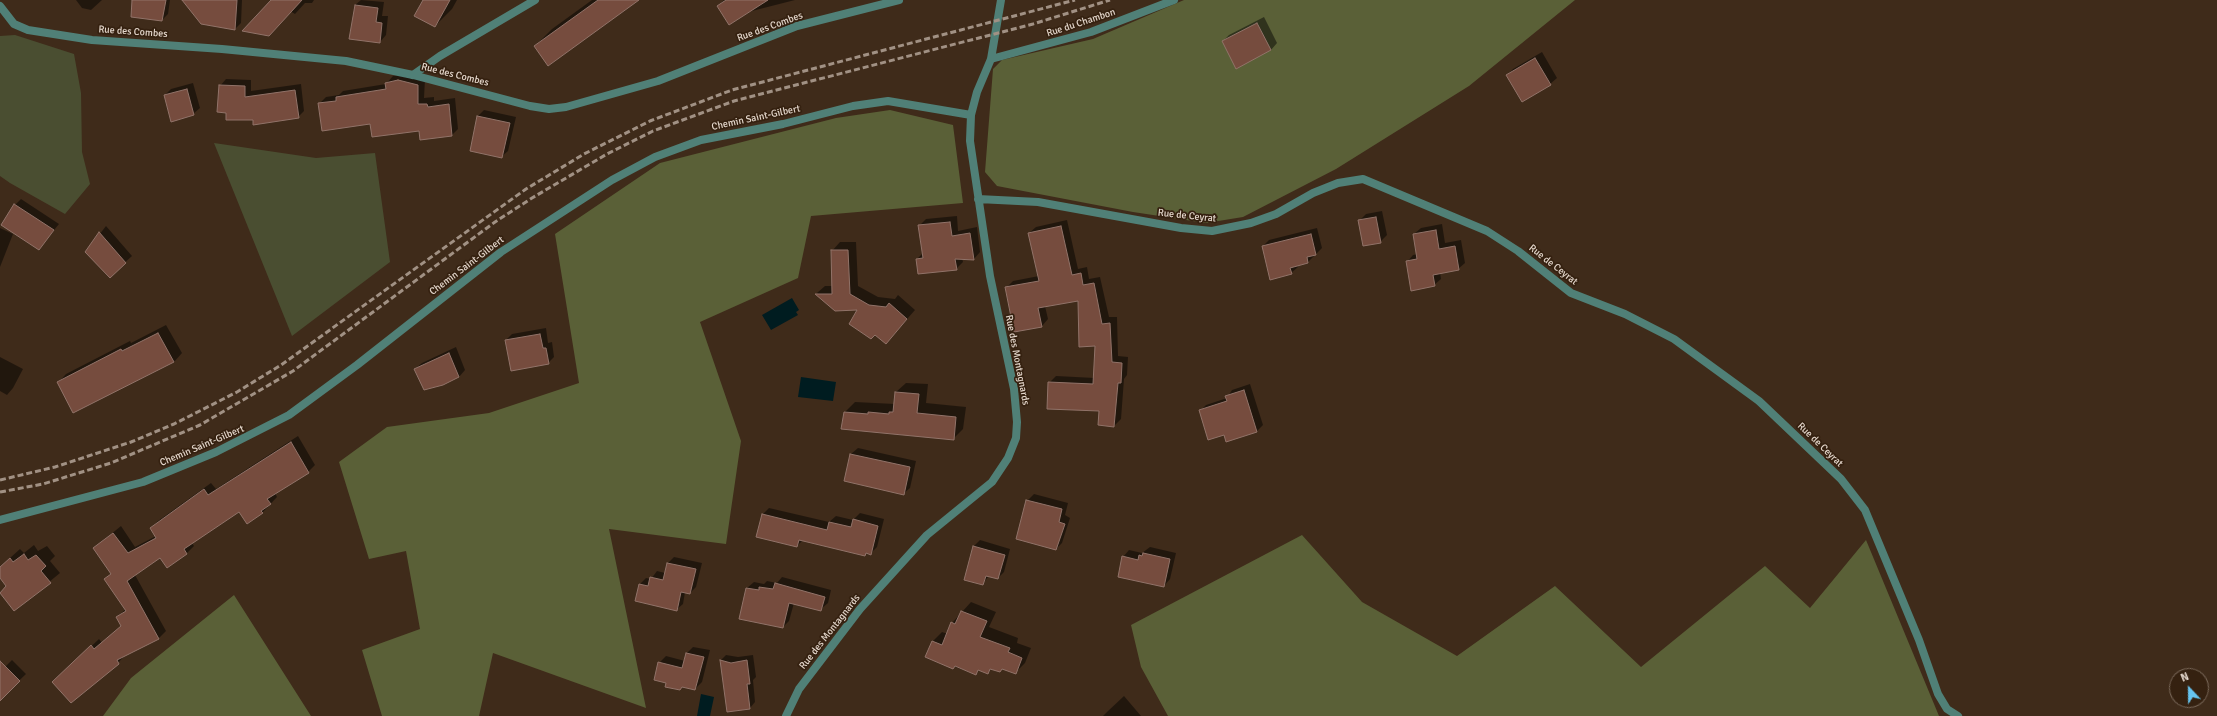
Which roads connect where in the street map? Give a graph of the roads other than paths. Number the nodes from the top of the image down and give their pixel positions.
1 (535, 0) edge
2 (899, 0) edge
3 (1001, 0) edge
4 (1174, 0) edge
5 (0, 6) edge
6 (991, 59) junction
7 (413, 75) junction
8 (970, 115) junction
9 (978, 199) junction
10 (0, 520) edge
11 (786, 716) edge
12 (1958, 716) edge

1 - 7 street
2 - 7 street, Rue des Combes
3 - 6 street, Rue des Montagnards
4 - 6 street, Rue du Chambon
5 - 7 street, Rue des Combes
6 - 8 street, Rue des Montagnards
8 - 9 street, Rue des Montagnards
8 - 10 street, Chemin Saint-Gilbert
9 - 11 street, Rue des Montagnards
9 - 12 street, Rue de Ceyrat

